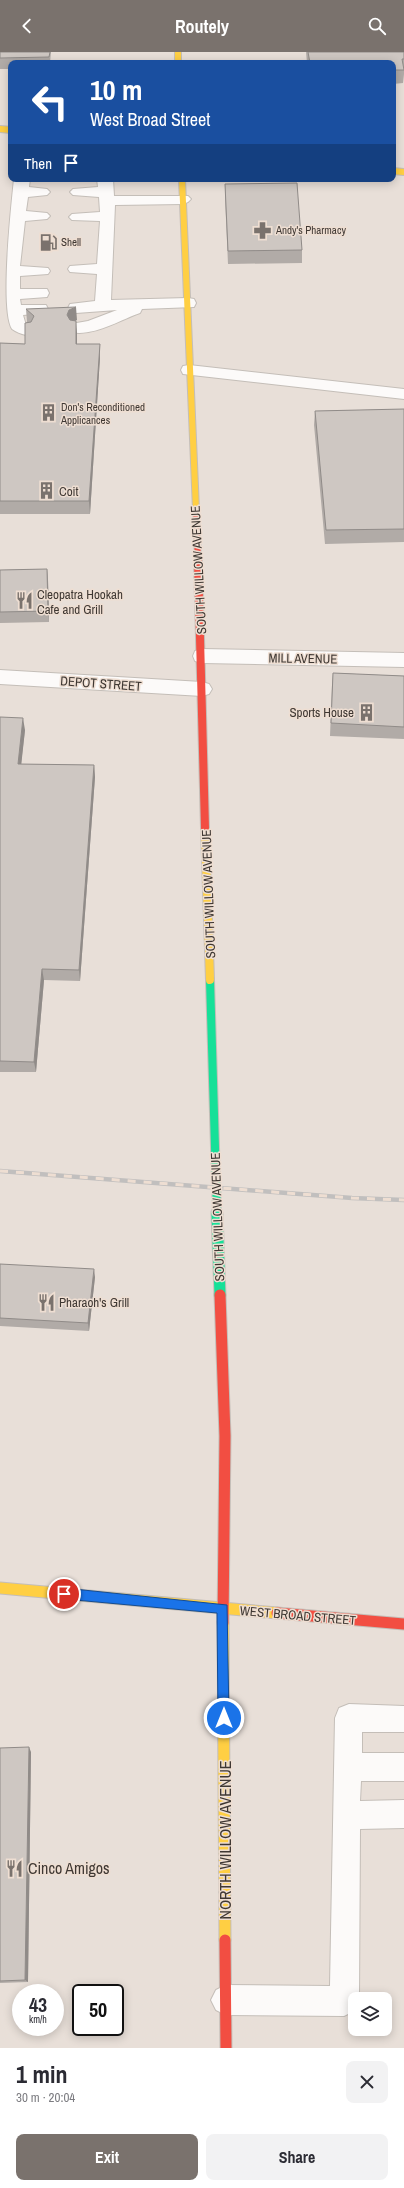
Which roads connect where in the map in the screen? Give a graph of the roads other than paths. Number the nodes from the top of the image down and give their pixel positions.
1 (182, 182) edge
2 (21, 186) edge
3 (42, 192) dead end
4 (78, 192) dead end
5 (107, 197) edge
6 (182, 199) junction
7 (17, 216) junction
8 (42, 216) dead end
9 (77, 217) dead end
10 (76, 269) dead end
11 (106, 269) junction
12 (12, 271) junction
13 (42, 271) dead end
14 (11, 294) junction
15 (103, 298) junction
16 (76, 300) dead end
17 (188, 303) junction
18 (142, 305) junction
19 (13, 310) junction
20 (77, 328) edge
21 (26, 330) edge
22 (189, 370) junction
23 (404, 394) edge
24 (202, 656) junction
25 (404, 660) edge
26 (0, 677) edge
27 (202, 689) junction
28 (0, 1588) edge
29 (223, 1608) junction
30 (404, 1624) edge
31 (403, 1719) edge
32 (347, 1767) junction
33 (404, 1767) edge
34 (404, 1814) edge
35 (346, 1815) junction
36 (226, 2000) junction
37 (226, 2048) edge

1 - 6 main road, SOUTH WILLOW AVENUE
2 - 3 street
2 - 7 street
4 - 5 street
5 - 6 street
5 - 9 street
5 - 11 street
6 - 17 main road, SOUTH WILLOW AVENUE
7 - 8 street
7 - 12 street
10 - 11 street
11 - 15 street
12 - 13 street
12 - 14 street
14 - 19 street
14 - 19 street
15 - 16 street
15 - 18 street
17 - 18 street
17 - 22 main road, SOUTH WILLOW AVENUE
18 - 20 street
19 - 21 street
22 - 23 street
22 - 24 main road, SOUTH WILLOW AVENUE
24 - 25 street, MILL AVENUE
24 - 27 main road, SOUTH WILLOW AVENUE
26 - 27 street, DEPOT STREET
27 - 29 main road, SOUTH WILLOW AVENUE
28 - 29 main road, WEST BROAD STREET
29 - 30 main road, WEST BROAD STREET
29 - 36 main road, NORTH WILLOW AVENUE
31 - 32 street
32 - 33 street
32 - 35 street
34 - 35 street
35 - 36 street
36 - 37 main road, NORTH WILLOW AVENUE

